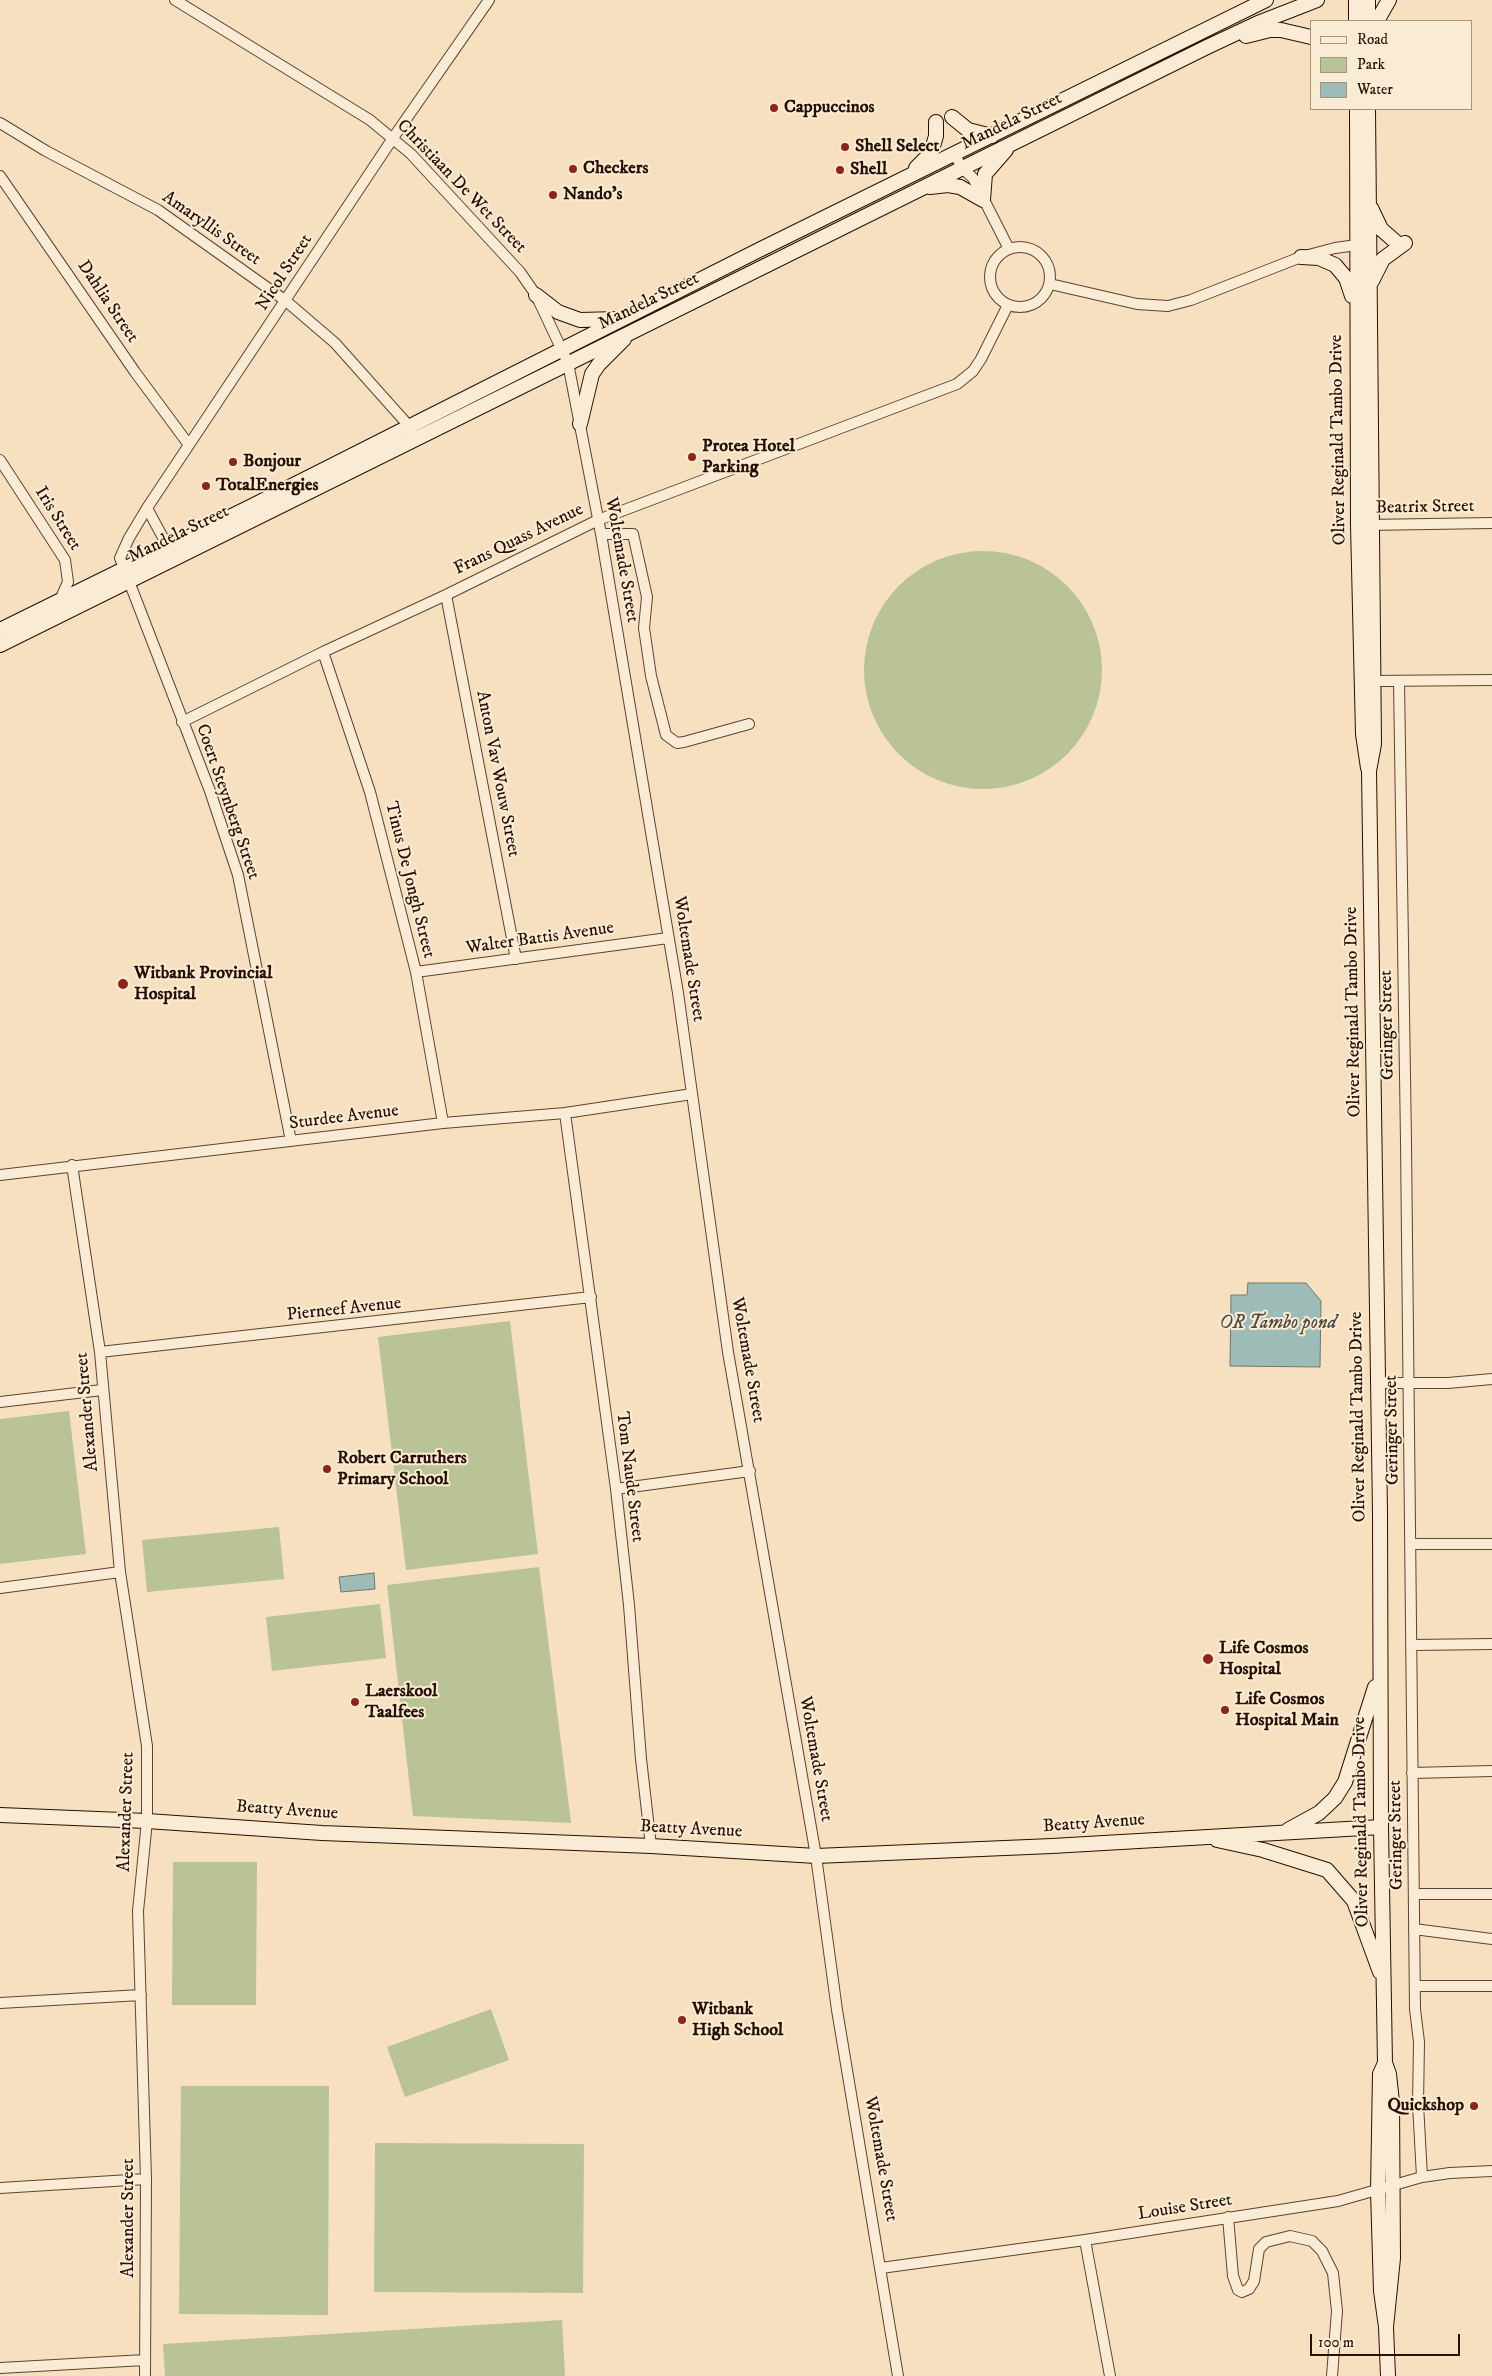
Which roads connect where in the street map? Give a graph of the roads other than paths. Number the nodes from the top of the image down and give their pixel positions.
1 (175, 0) edge
2 (489, 0) edge
3 (1266, 0) edge
4 (1278, 0) edge
5 (1317, 0) edge
6 (1356, 0) edge
7 (1368, 0) edge
8 (1389, 0) edge
9 (1256, 4) edge
10 (1356, 20) edge
11 (1368, 20) edge
12 (1378, 20) edge
13 (1310, 37) edge
14 (1207, 47) junction
15 (1357, 110) edge
16 (1368, 110) edge
17 (952, 117) dead end
18 (936, 122) dead end
19 (0, 123) edge
20 (992, 136) junction
21 (393, 138) junction
22 (1011, 144) junction
23 (961, 150) junction
24 (968, 164) junction
25 (0, 176) edge
26 (899, 180) junction
27 (920, 188) junction
28 (1368, 198) junction
29 (983, 200) junction
30 (1363, 244) junction
31 (1009, 249) junction
32 (1301, 257) junction
33 (1050, 284) junction
34 (1370, 287) junction
35 (536, 295) junction
36 (286, 301) junction
37 (1008, 305) junction
38 (1356, 311) junction
39 (626, 318) junction
40 (634, 330) junction
41 (565, 356) junction
42 (580, 424) junction
43 (409, 426) junction
44 (414, 440) junction
45 (189, 445) junction
46 (0, 460) edge
47 (147, 508) junction
48 (598, 520) junction
49 (1492, 523) edge
50 (1365, 525) junction
51 (601, 534) junction
52 (168, 547) junction
53 (125, 575) junction
54 (446, 595) junction
55 (60, 600) junction
56 (0, 630) edge
57 (0, 644) edge
58 (322, 652) junction
59 (1492, 680) edge
60 (1368, 681) junction
61 (1398, 682) junction
62 (182, 722) junction
63 (749, 724) dead end
64 (668, 938) junction
65 (516, 959) junction
66 (416, 972) junction
67 (692, 1094) junction
68 (565, 1113) junction
69 (442, 1123) junction
70 (291, 1141) junction
71 (72, 1165) junction
72 (0, 1175) edge
73 (591, 1297) junction
74 (100, 1352) junction
75 (1492, 1379) edge
76 (1409, 1382) junction
77 (1378, 1383) junction
78 (102, 1390) junction
79 (0, 1402) edge
80 (750, 1471) junction
81 (616, 1489) junction
82 (1410, 1544) junction
83 (1492, 1544) edge
84 (120, 1572) junction
85 (0, 1588) edge
86 (1492, 1644) edge
87 (1411, 1645) junction
88 (1379, 1675) junction
89 (1492, 1771) edge
90 (1412, 1774) junction
91 (0, 1815) edge
92 (147, 1821) junction
93 (1381, 1827) junction
94 (1285, 1831) junction
95 (1198, 1836) junction
96 (651, 1846) junction
97 (816, 1856) junction
98 (1414, 1894) junction
99 (1492, 1894) edge
100 (1414, 1929) junction
101 (1492, 1939) edge
102 (1384, 1982) junction
103 (1415, 1986) junction
104 (1492, 1986) edge
105 (141, 1995) junction
106 (0, 2003) edge
107 (1385, 2063) junction
108 (1492, 2171) edge
109 (1422, 2177) junction
110 (146, 2179) junction
111 (1392, 2186) junction
112 (0, 2188) edge
113 (1378, 2191) junction
114 (1228, 2218) junction
115 (1085, 2240) junction
116 (881, 2268) junction
117 (1386, 2327) junction
118 (144, 2360) junction
119 (0, 2368) edge
120 (145, 2376) edge
121 (898, 2376) edge
122 (1110, 2376) edge
123 (1332, 2376) edge
124 (1388, 2376) edge

1 - 21 street, Christiaan De Wet Street
2 - 21 street, Nicol Street
3 - 9 main road, Mandela Street
4 - 9 main road
5 - 14 main road, Mandela Street
6 - 10 main road
7 - 11 main road
8 - 12 main road
9 - 20 main road, Mandela Street
13 - 14 main road
14 - 22 main road, Mandela Street
15 - 30 main road, Oliver Reginald Tambo Drive
16 - 28 main road, Oliver Reginald Tambo Drive
17 - 20 main road
18 - 26 main road
19 - 36 street, Amaryllis Street
20 - 23 main road, Mandela Street
21 - 35 street, Christiaan De Wet Street
21 - 36 street, Nicol Street
22 - 24 main road, Mandela Street
22 - 29 main road
23 - 24 street
23 - 26 main road, Mandela Street
24 - 27 main road, Mandela Street
24 - 29 street
25 - 45 street, Dahlia Street
26 - 39 main road, Mandela Street
27 - 29 main road
27 - 40 main road, Mandela Street
28 - 30 main road, Oliver Reginald Tambo Drive
28 - 34 main road
29 - 31 street
30 - 32 street
30 - 34 main road, Oliver Reginald Tambo Drive
30 - 38 main road, Oliver Reginald Tambo Drive
31 - 33 street
31 - 37 street
32 - 33 street
32 - 38 main road
33 - 37 street
34 - 50 main road, Oliver Reginald Tambo Drive
35 - 39 main road
35 - 41 street, Christiaan De Wet Street
36 - 43 street, Amaryllis Street
36 - 45 street, Nicol Street
37 - 48 street, Frans Quass Avenue
38 - 50 main road, Oliver Reginald Tambo Drive
39 - 41 main road, Mandela Street
40 - 41 main road, Mandela Street
40 - 42 main road
41 - 42 street, Woltemade Street
41 - 43 main road, Mandela Street
41 - 44 main road, Mandela Street
42 - 48 street, Woltemade Street
43 - 44 street, Amaryllis Street
43 - 52 main road, Mandela Street
44 - 53 main road, Mandela Street
45 - 47 street, Nicol Street
46 - 55 street, Iris Street
47 - 52 street
47 - 53 street, Nicol Street
48 - 51 street, Woltemade Street
48 - 54 street, Frans Quass Avenue
49 - 50 street, Beatrix Street
50 - 60 main road, Oliver Reginald Tambo Drive
51 - 63 street
51 - 64 street, Woltemade Street
52 - 53 main road, Mandela Street
53 - 55 main road, Mandela Street
53 - 57 main road, Mandela Street
53 - 62 street, Coert Steynberg Street
54 - 58 street, Frans Quass Avenue
54 - 65 street, Anton Vav Wouw Street
55 - 56 main road, Mandela Street
58 - 62 street, Frans Quass Avenue
58 - 66 street, Tinus De Jongh Street
59 - 61 street
60 - 61 street
60 - 77 main road, Oliver Reginald Tambo Drive
61 - 76 street, Geringer Street
62 - 70 street, Coert Steynberg Street
64 - 65 street, Walter Battis Avenue
64 - 67 street, Woltemade Street
65 - 66 street, Walter Battis Avenue
66 - 69 street, Tinus De Jongh Street
67 - 68 street, Sturdee Avenue
67 - 80 street, Woltemade Street
68 - 69 street, Sturdee Avenue
68 - 73 street, Tom Naude Street
69 - 70 street, Sturdee Avenue
70 - 71 street, Sturdee Avenue
71 - 72 street, Sturdee Avenue
71 - 74 street, Alexander Street
73 - 74 street, Pierneef Avenue
73 - 81 street, Tom Naude Street
74 - 78 street, Alexander Street
75 - 76 street
76 - 77 street
76 - 82 street, Geringer Street
77 - 88 main road, Oliver Reginald Tambo Drive
78 - 79 street
78 - 84 street, Alexander Street
80 - 81 street
80 - 97 street, Woltemade Street
81 - 96 street, Tom Naude Street
82 - 83 street
82 - 87 street, Geringer Street
84 - 85 street
84 - 92 street, Alexander Street
86 - 87 street
87 - 90 street, Geringer Street
88 - 93 main road, Oliver Reginald Tambo Drive
88 - 94 main road
89 - 90 street
90 - 98 street, Geringer Street
91 - 92 main road, Beatty Avenue
92 - 96 main road, Beatty Avenue
92 - 105 street, Alexander Street
93 - 94 main road, Beatty Avenue
93 - 102 main road, Oliver Reginald Tambo Drive
94 - 95 main road, Beatty Avenue
95 - 97 main road, Beatty Avenue
95 - 102 main road
96 - 97 main road, Beatty Avenue
97 - 116 street, Woltemade Street
98 - 99 street
98 - 100 street, Geringer Street
100 - 101 street
100 - 103 street, Geringer Street
102 - 107 main road, Oliver Reginald Tambo Drive
103 - 104 street
103 - 109 street, Geringer Street
105 - 106 street
105 - 110 street, Alexander Street
107 - 111 main road, Oliver Reginald Tambo Drive
107 - 113 main road, Oliver Reginald Tambo Drive
108 - 109 street, Louise Street
109 - 111 street, Louise Street
110 - 112 street
110 - 118 street, Alexander Street
111 - 113 street, Louise Street
111 - 117 main road, Oliver Reginald Tambo Drive
113 - 114 street, Louise Street
113 - 117 main road, Oliver Reginald Tambo Drive
114 - 115 street, Louise Street
114 - 123 street
115 - 116 street, Louise Street
115 - 122 street
116 - 121 street, Woltemade Street
117 - 124 main road, Oliver Reginald Tambo Drive
118 - 119 street
118 - 120 street, Alexander Street

